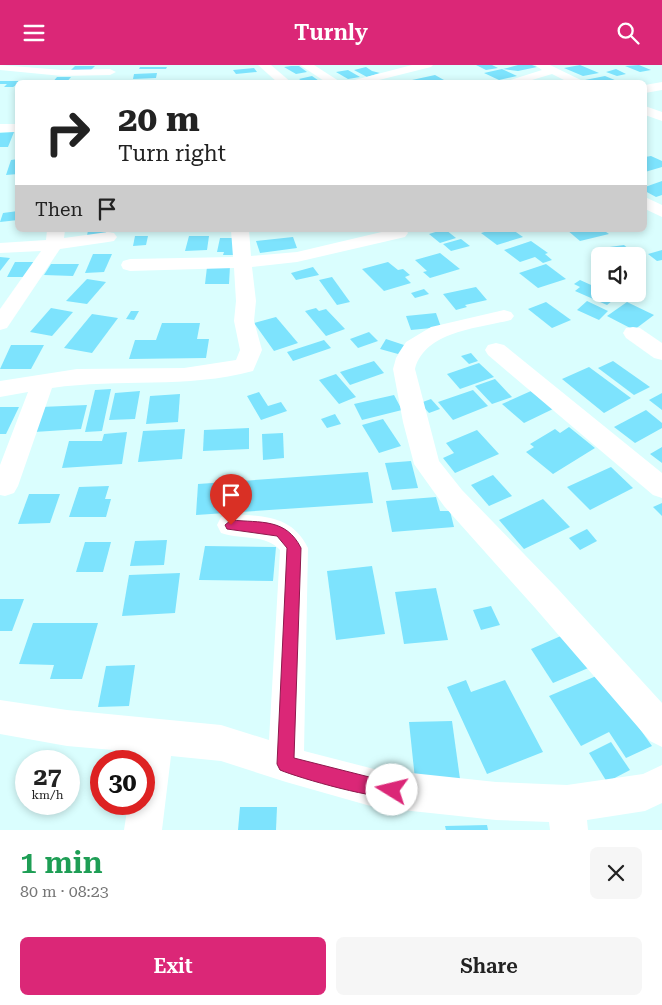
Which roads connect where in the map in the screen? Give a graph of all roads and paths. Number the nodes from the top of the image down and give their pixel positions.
1 (264, 65) edge
2 (306, 65) edge
3 (427, 65) edge
4 (540, 65) edge
5 (0, 67) edge
6 (553, 70) junction
7 (110, 72) dead end
8 (282, 80) edge
9 (331, 80) edge
10 (362, 80) edge
11 (518, 80) edge
12 (575, 80) edge
13 (662, 86) edge
14 (647, 89) edge
15 (647, 111) edge
16 (662, 117) edge
17 (15, 128) edge
18 (0, 129) edge
19 (647, 203) edge
20 (662, 212) edge
21 (240, 232) edge
22 (399, 233) dead end
23 (55, 237) edge
24 (108, 237) dead end
25 (0, 248) edge
26 (244, 262) junction
27 (130, 265) dead end
28 (504, 315) dead end
29 (0, 324) edge
30 (633, 333) dead end
31 (496, 350) dead end
32 (662, 353) edge
33 (43, 383) junction
34 (0, 389) edge
35 (5, 486) dead end
36 (662, 487) edge
37 (231, 525) dead end
38 (0, 717) edge
39 (662, 729) edge
40 (156, 738) junction
41 (286, 764) junction
42 (662, 784) edge
43 (568, 817) edge
44 (143, 830) edge

1 - 8 street
2 - 9 street
3 - 10 street
4 - 6 street
5 - 7 street
6 - 11 street
6 - 12 street
13 - 14 street
15 - 16 street
17 - 18 street
19 - 20 street
21 - 26 street
22 - 26 street
23 - 24 street
23 - 25 street
23 - 29 street
26 - 27 street
26 - 33 street
28 - 39 street
30 - 32 street
31 - 36 street
33 - 34 street
33 - 35 street
37 - 41 street
38 - 40 street
40 - 41 street
40 - 44 street
41 - 43 street
42 - 43 street

